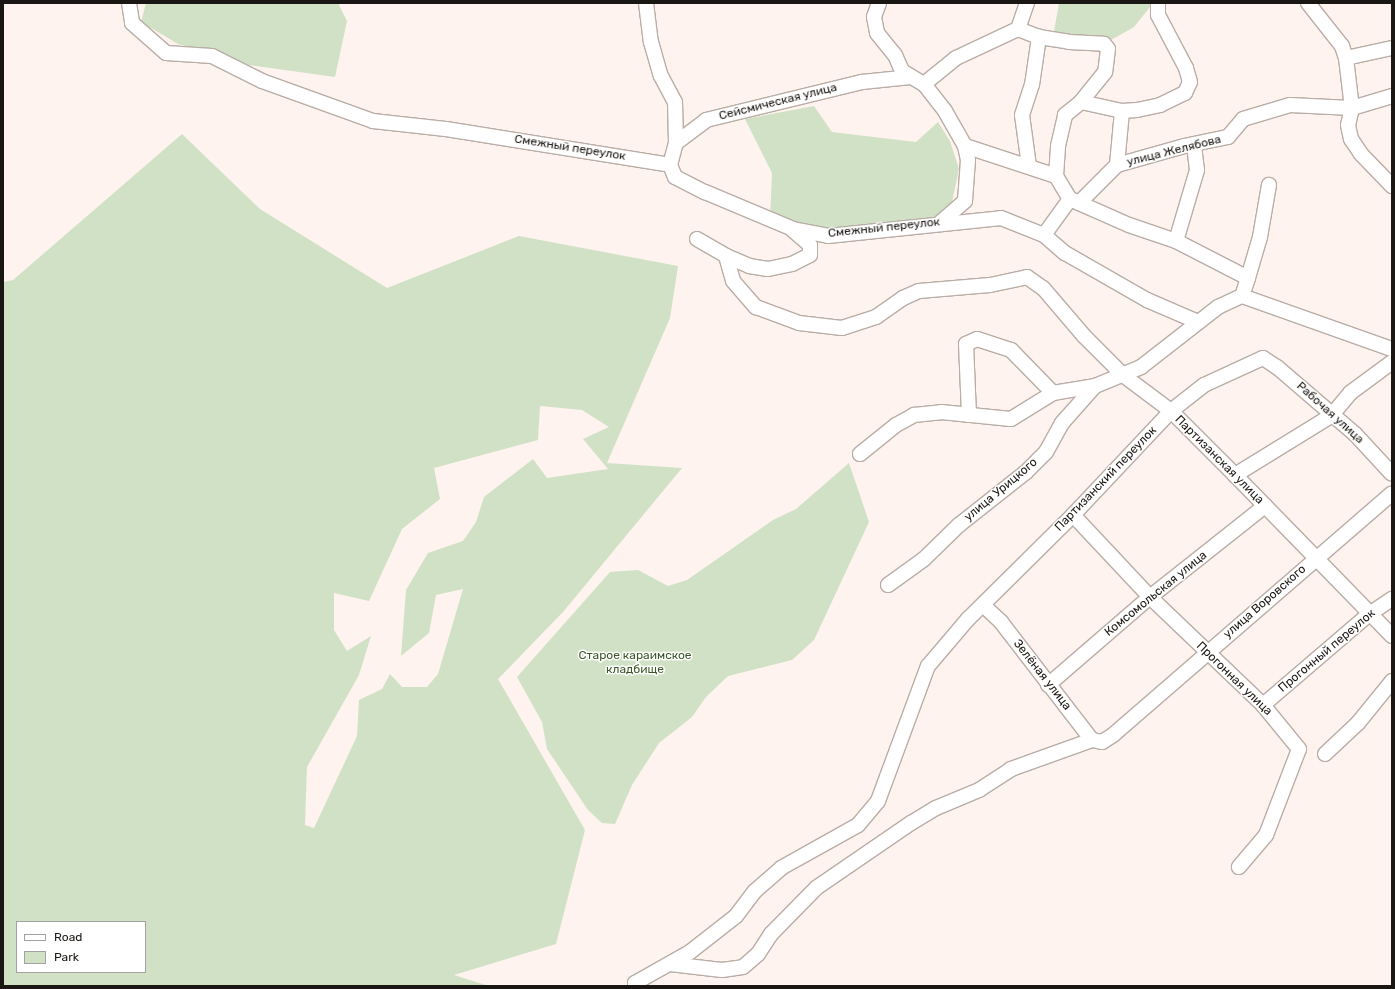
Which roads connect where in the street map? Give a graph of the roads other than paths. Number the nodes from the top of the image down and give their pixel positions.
1 (129, 3) edge
2 (646, 3) edge
3 (879, 3) edge
4 (1027, 3) edge
5 (1158, 3) edge
6 (1308, 3) edge
7 (1018, 29) junction
8 (1039, 37) junction
9 (1392, 48) edge
10 (1346, 58) junction
11 (911, 77) junction
12 (924, 84) junction
13 (1392, 96) edge
14 (1081, 102) junction
15 (1352, 108) junction
16 (1122, 111) junction
17 (676, 143) junction
18 (1194, 144) junction
19 (965, 146) junction
20 (670, 165) junction
21 (1117, 165) junction
22 (1029, 166) junction
23 (1056, 176) junction
24 (1269, 184) dead end
25 (1392, 186) edge
26 (1074, 201) junction
27 (941, 222) junction
28 (793, 229) junction
29 (1044, 235) junction
30 (698, 239) dead end
31 (1176, 241) junction
32 (726, 256) junction
33 (1248, 278) junction
34 (1242, 296) junction
35 (1198, 322) junction
36 (1392, 350) edge
37 (1263, 358) joint
38 (1392, 362) edge
39 (1123, 375) junction
40 (1095, 386) junction
41 (1053, 393) junction
42 (1170, 411) junction
43 (969, 415) junction
44 (1331, 416) junction
45 (860, 454) dead end
46 (1392, 474) edge
47 (1236, 475) junction
48 (1392, 494) edge
49 (1265, 506) junction
50 (1073, 515) junction
51 (1315, 558) junction
52 (888, 585) dead end
53 (1150, 597) junction
54 (1392, 598) edge
55 (983, 605) junction
56 (1368, 615) junction
57 (1392, 636) edge
58 (1207, 653) junction
59 (1392, 681) edge
60 (1048, 685) junction
61 (1263, 705) junction
62 (1097, 741) junction
63 (1325, 754) dead end
64 (1239, 867) dead end
65 (670, 964) junction
66 (635, 986) edge

1 - 20 street, Смежный переулок
2 - 17 street
3 - 11 street
4 - 7 street
5 - 16 street
6 - 10 street
7 - 8 street
7 - 12 street
8 - 14 street
8 - 22 street
9 - 10 street
10 - 15 street
11 - 12 street
11 - 17 street, Сейсмическая улица
12 - 19 street
13 - 15 street, улица Желябова
14 - 16 street
14 - 23 street
15 - 18 street, улица Желябова
15 - 25 street
16 - 21 street
17 - 20 street
18 - 21 street, улица Желябова
18 - 31 street
19 - 22 street
19 - 27 street
20 - 28 street, Смежный переулок
21 - 26 street, улица Желябова
22 - 23 street
23 - 26 street
24 - 33 street
26 - 29 street
26 - 31 street
27 - 28 street, Смежный переулок
27 - 29 street, Смежный переулок
28 - 32 street
29 - 35 street, Смежный переулок
30 - 32 street
31 - 33 street
32 - 39 street, Партизанская улица
33 - 34 street
34 - 35 street, улица Урицкого
34 - 36 street
35 - 39 street, улица Урицкого
37 - 42 street, Партизанский переулок
37 - 44 street, Рабочая улица
38 - 44 street
39 - 40 street, улица Урицкого
39 - 42 street, Партизанская улица
40 - 41 street
40 - 52 street, улица Урицкого
41 - 43 street
41 - 43 street
42 - 47 street, Партизанская улица
42 - 50 street, Партизанский переулок
43 - 45 street
44 - 46 street, Рабочая улица
44 - 47 street
47 - 49 street, Партизанская улица
48 - 51 street, улица Воровского
49 - 51 street, Партизанская улица
49 - 53 street, Комсомольская улица
50 - 53 street, Прогонная улица
50 - 55 street, Партизанский переулок
51 - 56 street, Партизанская улица
51 - 58 street, улица Воровского
53 - 58 street, Прогонная улица
53 - 60 street, Комсомольская улица
54 - 56 street, Прогонный переулок
55 - 60 street, Зелёная улица
55 - 65 street, Партизанский переулок
56 - 57 street, Партизанская улица
56 - 61 street, Прогонный переулок
58 - 61 street, Прогонная улица
58 - 62 street, улица Воровского
59 - 63 street
60 - 62 street, Зелёная улица
61 - 64 street, Прогонная улица
62 - 65 street, улица Воровского
65 - 66 street, Партизанский переулок

